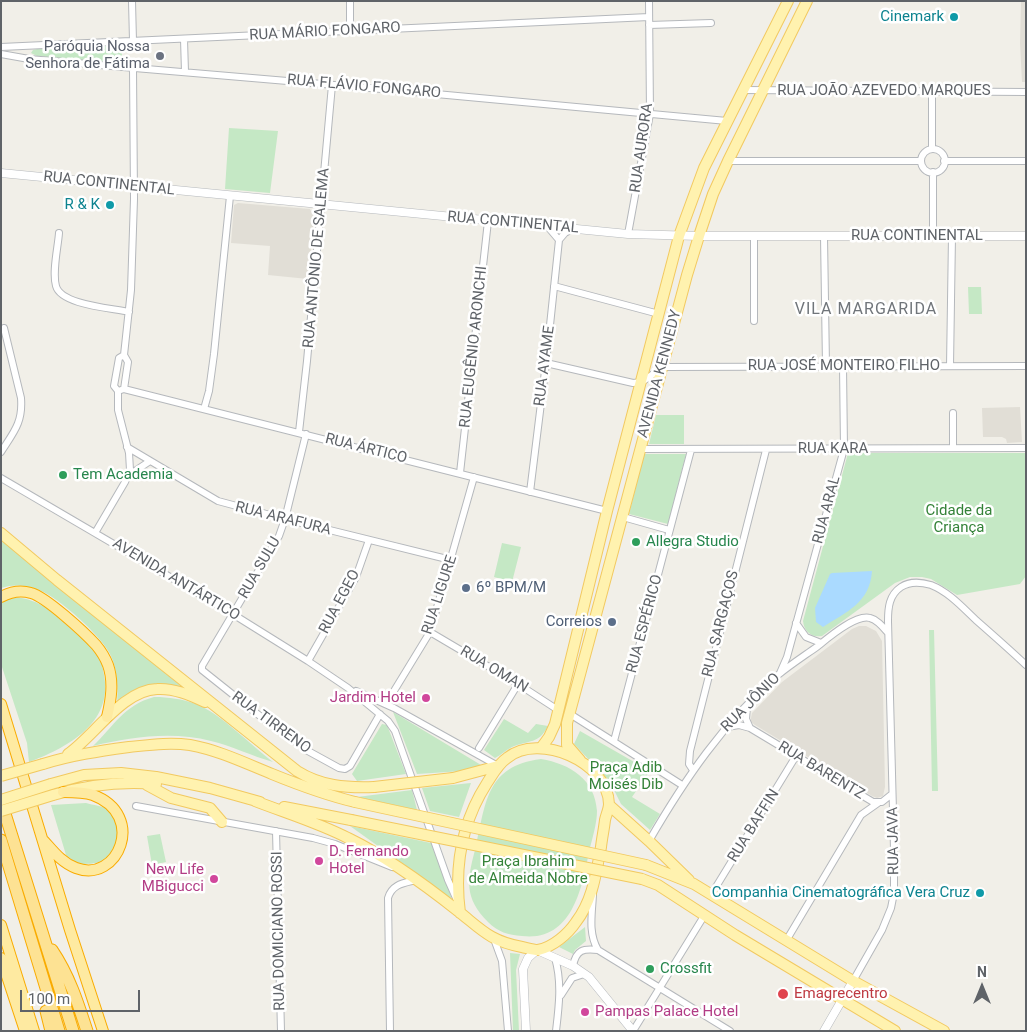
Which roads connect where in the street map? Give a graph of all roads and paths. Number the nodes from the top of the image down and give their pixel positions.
1 (132, 1) edge
2 (350, 1) edge
3 (648, 1) edge
4 (788, 1) edge
5 (807, 1) edge
6 (649, 16) junction
7 (711, 23) dead end
8 (649, 25) junction
9 (350, 30) junction
10 (184, 38) junction
11 (133, 41) junction
12 (30, 46) junction
13 (1, 47) edge
14 (1, 54) edge
15 (29, 59) junction
16 (133, 68) junction
17 (185, 72) junction
18 (332, 85) junction
19 (743, 90) junction
20 (762, 90) junction
21 (932, 92) junction
22 (1026, 92) edge
23 (650, 114) junction
24 (727, 121) junction
25 (932, 149) junction
26 (728, 161) junction
27 (921, 161) junction
28 (944, 161) junction
29 (1026, 161) edge
30 (932, 172) junction
31 (1, 174) edge
32 (135, 186) junction
33 (230, 196) junction
34 (322, 205) junction
35 (488, 221) junction
36 (548, 227) junction
37 (572, 229) junction
38 (59, 232) dead end
39 (628, 234) junction
40 (933, 235) junction
41 (679, 236) junction
42 (699, 236) junction
43 (754, 236) junction
44 (824, 236) junction
45 (952, 236) junction
46 (1026, 236) edge
47 (559, 240) junction
48 (554, 286) junction
49 (129, 312) junction
50 (660, 314) junction
51 (754, 321) dead end
52 (4, 328) dead end
53 (124, 355) junction
54 (546, 363) junction
55 (826, 366) junction
56 (843, 366) junction
57 (950, 366) junction
58 (1026, 366) edge
59 (663, 367) junction
60 (642, 382) junction
61 (121, 390) junction
62 (204, 409) junction
63 (953, 413) dead end
64 (299, 432) junction
65 (306, 434) junction
66 (127, 447) junction
67 (953, 448) junction
68 (1026, 448) edge
69 (641, 449) junction
70 (844, 449) junction
71 (691, 450) junction
72 (766, 450) junction
73 (1, 452) edge
74 (150, 461) junction
75 (460, 473) junction
76 (129, 475) junction
77 (474, 477) junction
78 (1, 478) edge
79 (530, 492) junction
80 (607, 511) junction
81 (623, 517) junction
82 (285, 519) junction
83 (669, 530) junction
84 (94, 532) junction
85 (1, 533) edge
86 (368, 540) junction
87 (452, 560) junction
88 (1, 597) edge
89 (233, 614) junction
90 (796, 623) junction
91 (430, 632) junction
92 (888, 632) junction
93 (821, 643) junction
94 (308, 661) junction
95 (1025, 663) edge
96 (202, 666) joint
97 (778, 675) junction
98 (518, 684) junction
99 (348, 688) junction
100 (1, 704) edge
101 (386, 704) junction
102 (747, 705) junction
103 (216, 706) junction
104 (558, 710) junction
105 (380, 714) junction
106 (570, 714) junction
107 (107, 717) junction
108 (727, 727) junction
109 (750, 728) junction
110 (614, 741) junction
111 (479, 748) dead end
112 (541, 748) junction
113 (796, 756) junction
114 (64, 757) junction
115 (580, 760) junction
116 (498, 766) junction
117 (693, 770) junction
118 (1, 776) edge
119 (144, 783) junction
120 (682, 785) junction
121 (210, 788) junction
122 (56, 790) junction
123 (892, 794) junction
124 (861, 796) junction
125 (1, 800) edge
126 (255, 801) junction
127 (878, 803) junction
128 (609, 805) junction
129 (136, 806) dead end
130 (1, 812) edge
131 (861, 815) junction
132 (222, 822) junction
133 (276, 831) junction
134 (42, 838) junction
135 (1, 840) edge
136 (649, 841) junction
137 (401, 869) junction
138 (416, 880) junction
139 (594, 884) junction
140 (694, 884) junction
141 (711, 895) junction
142 (459, 908) junction
143 (704, 916) junction
144 (1, 925) edge
145 (28, 929) junction
146 (44, 938) junction
147 (494, 940) junction
148 (786, 940) junction
149 (537, 950) junction
150 (598, 950) junction
151 (1, 958) edge
152 (555, 958) junction
153 (573, 966) junction
154 (584, 974) junction
155 (853, 981) junction
156 (660, 988) junction
157 (560, 996) junction
158 (842, 1000) junction
159 (18, 1010) junction
160 (21, 1031) edge
161 (25, 1031) edge
162 (34, 1031) edge
163 (51, 1031) edge
164 (59, 1031) edge
165 (73, 1031) edge
166 (87, 1031) edge
167 (103, 1031) edge
168 (281, 1031) edge
169 (390, 1031) edge
170 (508, 1031) edge
171 (526, 1031) edge
172 (556, 1031) edge
173 (633, 1031) edge
174 (730, 1031) edge
175 (824, 1031) edge
176 (895, 1031) edge
177 (944, 1031) edge

1 - 11 street
2 - 9 street
3 - 6 street, RUA AURORA
4 - 19 main road, AVENIDA KENNEDY
5 - 20 main road, AVENIDA KENNEDY
6 - 8 street, RUA AURORA
6 - 9 street, RUA MÁRIO FONGARO
7 - 8 street
8 - 23 street, RUA AURORA
9 - 10 street, RUA MÁRIO FONGARO
10 - 11 street, RUA MÁRIO FONGARO
10 - 17 street
11 - 12 street, RUA MÁRIO FONGARO
12 - 13 street, RUA MÁRIO FONGARO
12 - 15 street
14 - 15 street, RUA FLÁVIO FONGARO
15 - 16 street, RUA FLÁVIO FONGARO
16 - 17 street, RUA FLÁVIO FONGARO
16 - 32 street
17 - 18 street, RUA FLÁVIO FONGARO
18 - 23 street, RUA FLÁVIO FONGARO
18 - 34 street, RUA ANTÔNIO DE SALEMA
19 - 20 street, RUA JOÃO AZEVEDO MARQUES
19 - 24 main road, AVENIDA KENNEDY
20 - 21 street, RUA JOÃO AZEVEDO MARQUES
20 - 26 main road, AVENIDA KENNEDY
21 - 22 street, RUA JOÃO AZEVEDO MARQUES
21 - 25 street
23 - 24 street, RUA FLÁVIO FONGARO
23 - 39 street, RUA AURORA
24 - 41 main road, AVENIDA KENNEDY
25 - 27 street
25 - 28 street
26 - 27 street
26 - 42 main road, AVENIDA KENNEDY
27 - 30 street
28 - 29 street
28 - 30 street
30 - 40 street
31 - 32 street, RUA CONTINENTAL
32 - 33 street, RUA CONTINENTAL
32 - 49 street
33 - 34 street, RUA CONTINENTAL
33 - 62 street
34 - 35 street, RUA CONTINENTAL
34 - 64 street, RUA ANTÔNIO DE SALEMA
35 - 36 street, RUA CONTINENTAL
35 - 75 street, RUA EUGÊNIO ARONCHI
36 - 37 street, RUA CONTINENTAL
36 - 47 street
37 - 39 street, RUA CONTINENTAL
37 - 47 street
38 - 49 street
39 - 41 street, RUA CONTINENTAL
40 - 44 street, RUA CONTINENTAL
40 - 45 street, RUA CONTINENTAL
41 - 42 street, RUA CONTINENTAL
41 - 50 main road, AVENIDA KENNEDY
42 - 43 street, RUA CONTINENTAL
42 - 59 main road, AVENIDA KENNEDY
43 - 44 street, RUA CONTINENTAL
43 - 51 street
44 - 55 street
45 - 46 street, RUA CONTINENTAL
45 - 57 street
47 - 48 street, RUA AYAME
48 - 50 street
48 - 54 street, RUA AYAME
49 - 53 street
50 - 60 main road, AVENIDA KENNEDY
52 - 73 street
53 - 61 street
53 - 61 street
54 - 60 street
54 - 79 street, RUA AYAME
55 - 56 street, RUA JOSÉ MONTEIRO FILHO
55 - 59 street, RUA JOSÉ MONTEIRO FILHO
56 - 57 street, RUA JOSÉ MONTEIRO FILHO
56 - 70 street, RUA ARAL
57 - 58 street, RUA JOSÉ MONTEIRO FILHO
59 - 60 street
59 - 69 main road, AVENIDA KENNEDY
60 - 80 main road, AVENIDA KENNEDY
61 - 62 street, RUA ÁRTICO
61 - 66 street
62 - 64 street, RUA ÁRTICO
63 - 67 street
64 - 65 street, RUA ÁRTICO
65 - 75 street, RUA ÁRTICO
65 - 82 street, RUA SULU
66 - 74 street, RUA ARAFURA
66 - 76 street
67 - 68 street, RUA KARA
67 - 70 street, RUA KARA
69 - 71 street, RUA KARA
69 - 81 main road, AVENIDA KENNEDY
70 - 72 street, RUA KARA
70 - 90 street, RUA ARAL
71 - 72 street, RUA KARA
71 - 83 street, RUA ESPÉRICO
72 - 117 street, RUA SARGAÇOS
74 - 76 street
74 - 82 street, RUA ARAFURA
75 - 77 street, RUA ÁRTICO
76 - 84 street
77 - 79 street, RUA ÁRTICO
77 - 87 street, RUA LIGURE
78 - 84 street, AVENIDA ANTÁRTICO
79 - 80 street, RUA ÁRTICO
80 - 104 main road, AVENIDA KENNEDY
81 - 83 street
81 - 106 main road, AVENIDA KENNEDY
82 - 86 street, RUA ARAFURA
82 - 89 street, RUA SULU
83 - 110 street, RUA ESPÉRICO
84 - 89 street, AVENIDA ANTÁRTICO
85 - 103 main road
86 - 87 street, RUA ARAFURA
86 - 94 street, RUA EGEO
87 - 91 street, RUA LIGURE
88 - 107 highway
89 - 94 street, AVENIDA ANTÁRTICO
89 - 96 street, RUA SULU
90 - 93 street
90 - 97 street, RUA ARAL
91 - 98 street, RUA OMAN
91 - 101 street, RUA LIGURE
92 - 93 street, RUA JÔNIO
92 - 95 street, RUA JAVA
92 - 123 street, RUA JAVA
93 - 97 street, RUA JÔNIO
94 - 99 street, AVENIDA ANTÁRTICO
96 - 105 street, RUA TIRRENO
97 - 102 street, RUA JÔNIO
98 - 104 street, RUA OMAN
98 - 111 street
99 - 101 street, AVENIDA ANTÁRTICO
99 - 105 street, AVENIDA ANTÁRTICO
100 - 134 highway
101 - 116 street, AVENIDA ANTÁRTICO
102 - 108 street, RUA JÔNIO
102 - 109 street
103 - 107 main road
103 - 116 main road, bridge
104 - 112 main road, AVENIDA KENNEDY
105 - 142 street, AVENIDA ANTÁRTICO
106 - 110 street
106 - 115 main road, AVENIDA KENNEDY
107 - 114 main road
108 - 109 street, RUA BARENTZ
108 - 117 street, RUA JÔNIO
109 - 113 street, RUA BARENTZ
110 - 120 street
112 - 115 main road
112 - 116 main road
113 - 124 street, RUA BARENTZ
113 - 141 street, RUA BAFFIN
114 - 118 main road, bridge
114 - 140 main road, bridge
115 - 128 main road
116 - 142 main road
117 - 120 street, RUA JÔNIO
119 - 121 main road
119 - 122 main road
119 - 132 main road
120 - 136 street, RUA JÔNIO
121 - 122 main road
121 - 126 main road
122 - 125 main road, bridge
122 - 130 main road, bridge
122 - 134 highway
123 - 127 street, RUA BARENTZ
123 - 155 street, RUA JAVA
124 - 127 street, RUA BARENTZ
124 - 131 street
125 - 146 highway
126 - 137 main road
126 - 143 main road, bridge
127 - 131 street
128 - 136 main road
128 - 139 main road
129 - 132 street
131 - 148 street
132 - 133 street
133 - 137 street
133 - 168 street, RUA DOMICIANO ROSSI
134 - 167 highway
135 - 145 highway
136 - 140 main road
137 - 138 main road
138 - 142 main road
138 - 169 street
139 - 149 main road
139 - 150 street
140 - 141 main road
141 - 148 main road
142 - 147 main road
143 - 156 street
143 - 158 main road
144 - 162 highway
145 - 163 highway
145 - 164 highway
146 - 165 highway
146 - 166 highway
147 - 149 main road
147 - 170 street
148 - 155 main road
149 - 152 street
149 - 171 street
150 - 153 street
150 - 156 street
151 - 159 highway
152 - 153 street
152 - 157 street
153 - 154 street
154 - 157 street
154 - 173 street
155 - 158 street, RUA JAVA
155 - 177 main road
156 - 173 street
156 - 174 street
157 - 172 street
158 - 175 street, RUA JAVA
158 - 176 main road
159 - 160 street
159 - 161 highway

